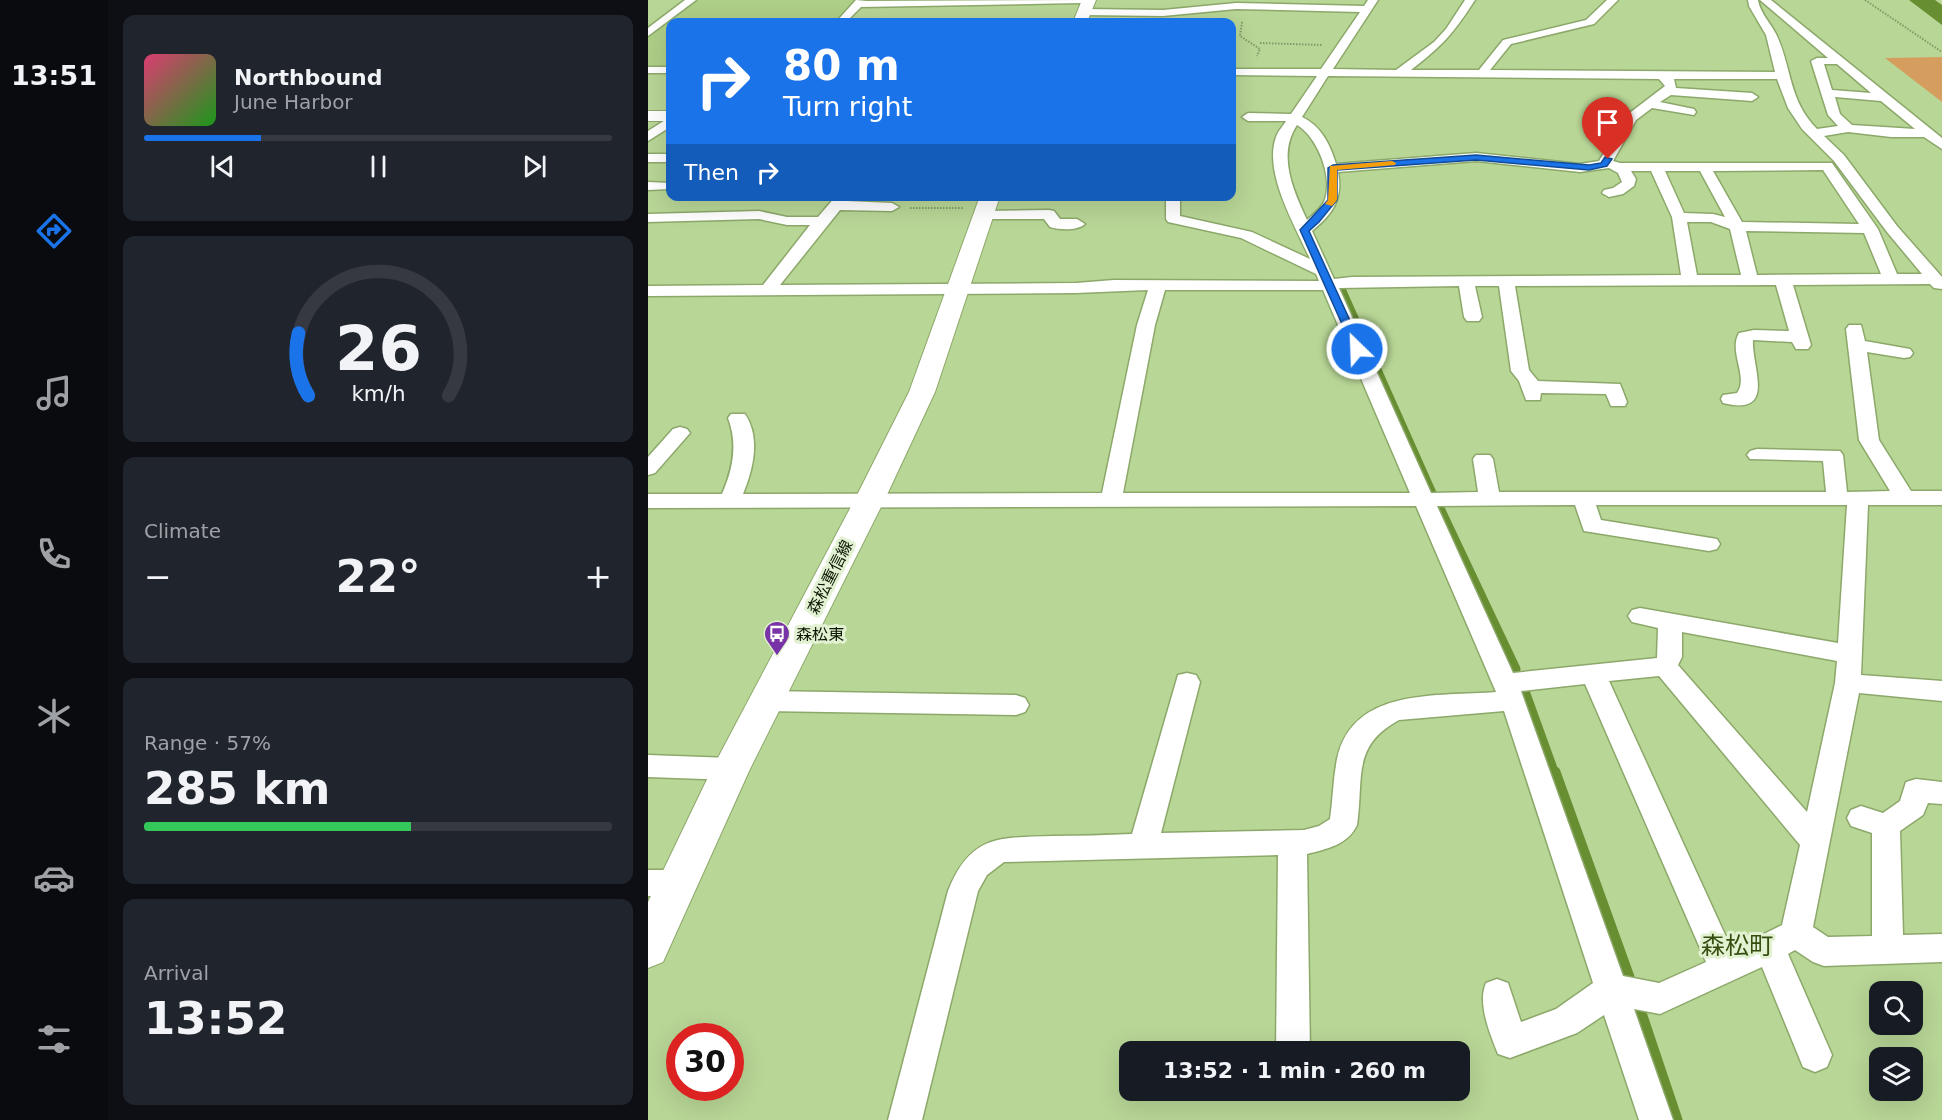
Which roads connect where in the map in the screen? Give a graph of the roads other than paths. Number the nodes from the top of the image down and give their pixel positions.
1 (691, 0) edge
2 (1470, 0) edge
3 (1613, 0) edge
4 (1753, 0) edge
5 (1764, 0) edge
6 (1780, 0) edge
7 (860, 2) edge
8 (1370, 4) edge
9 (1083, 9) edge
10 (668, 18) edge
11 (845, 18) edge
12 (666, 19) edge
13 (648, 33) edge
14 (1840, 61) junction
15 (648, 70) edge
16 (666, 70) edge
17 (1236, 72) edge
18 (1324, 73) junction
19 (1398, 74) junction
20 (1482, 74) junction
21 (1662, 75) junction
22 (1782, 76) junction
23 (1668, 91) junction
24 (1826, 93) junction
25 (1752, 97) dead end
26 (1886, 98) junction
27 (1906, 99) dead end
28 (1650, 104) junction
29 (1690, 112) dead end
30 (648, 116) edge
31 (666, 116) edge
32 (1248, 117) dead end
33 (1294, 119) junction
34 (666, 124) edge
35 (1848, 128) junction
36 (1815, 133) junction
37 (1928, 133) junction
38 (649, 135) edge
39 (1942, 145) edge
40 (648, 158) edge
41 (666, 158) edge
42 (1612, 165) junction
43 (1704, 166) junction
44 (1656, 167) junction
45 (1333, 168) junction
46 (648, 186) edge
47 (666, 186) dead end
48 (1609, 193) dead end
49 (840, 201) edge
50 (1173, 201) edge
51 (987, 205) edge
52 (892, 207) road end
53 (1679, 217) junction
54 (648, 218) edge
55 (822, 221) junction
56 (1077, 224) dead end
57 (1737, 226) junction
58 (1870, 229) junction
59 (1304, 230) junction
60 (1326, 278) junction
61 (1783, 279) junction
62 (1891, 279) junction
63 (1690, 280) junction
64 (1750, 280) junction
65 (1466, 281) junction
66 (1506, 281) junction
67 (1938, 283) edge
68 (1158, 285) junction
69 (958, 289) junction
70 (768, 290) junction
71 (648, 291) edge
72 (1473, 317) dead end
73 (1904, 353) dead end
74 (1730, 399) dead end
75 (1618, 402) dead end
76 (738, 418) dead end
77 (680, 433) dead end
78 (1756, 455) dead end
79 (1483, 459) dead end
80 (648, 469) edge
81 (1905, 498) junction
82 (1942, 498) edge
83 (1848, 499) junction
84 (870, 500) junction
85 (1111, 500) junction
86 (1423, 500) junction
87 (1490, 500) junction
88 (1584, 500) junction
89 (648, 501) edge
90 (729, 501) junction
91 (1709, 544) dead end
92 (1640, 616) dead end
93 (1670, 622) junction
94 (1850, 654) junction
95 (1665, 666) junction
96 (1593, 674) junction
97 (1187, 682) dead end
98 (1848, 683) junction
99 (1942, 691) edge
100 (1509, 692) junction
101 (765, 701) junction
102 (1016, 705) dead end
103 (648, 766) edge
104 (731, 769) junction
105 (1942, 793) edge
106 (1292, 842) junction
107 (1815, 842) junction
108 (1143, 846) junction
109 (662, 883) edge
110 (1783, 940) junction
111 (648, 948) edge
112 (1942, 948) edge
113 (1888, 951) junction
114 (1725, 970) junction
115 (1611, 989) junction
116 (1497, 994) dead end
117 (1293, 1041) edge
118 (1815, 1055) dead end
119 (905, 1120) edge
120 (1656, 1120) edge

1 - 10 street
2 - 19 street
3 - 20 street
4 - 22 street
5 - 14 street
6 - 27 street
7 - 9 street
7 - 11 street
8 - 9 street
8 - 18 street
12 - 13 street
14 - 24 street
14 - 26 street
15 - 16 street
17 - 18 street
18 - 19 street
18 - 33 street
19 - 20 street
20 - 21 street
21 - 22 street
21 - 23 street
22 - 36 street
23 - 25 street
23 - 28 street
24 - 26 street
24 - 35 street
26 - 37 street
28 - 29 street
28 - 42 street
30 - 31 main road
32 - 33 street
33 - 45 street
33 - 59 street
34 - 38 street
35 - 36 street
35 - 37 street
36 - 67 street
37 - 39 street
40 - 41 street
42 - 44 street
42 - 45 street
42 - 48 street
43 - 44 street
43 - 57 street
43 - 58 street
44 - 53 street
45 - 59 street
46 - 47 street
49 - 52 street
49 - 55 street
50 - 60 street
51 - 56 street
51 - 69 main road, 森松重信線
53 - 57 street
53 - 63 street
54 - 55 street
55 - 70 street
57 - 58 street
57 - 64 street
58 - 62 street
59 - 60 street
60 - 65 street
60 - 68 street
60 - 86 street
61 - 62 street
61 - 64 street
61 - 74 street
62 - 67 street
63 - 64 street
63 - 66 street
65 - 66 street
65 - 72 street
66 - 75 street
68 - 69 street
68 - 85 street
69 - 70 street
69 - 84 main road, 森松重信線
70 - 71 street
73 - 81 street
76 - 90 street
77 - 80 street
78 - 83 street
79 - 87 street
81 - 82 street
81 - 83 street
83 - 88 street
83 - 94 street
84 - 85 street
84 - 90 street
84 - 101 main road, 森松重信線
85 - 86 street
86 - 87 street
86 - 100 street
87 - 88 street
88 - 91 street
89 - 90 street
92 - 93 street
93 - 94 street
93 - 95 street
94 - 98 street
95 - 96 street
95 - 107 street
96 - 100 street
96 - 114 street
97 - 108 street
98 - 99 street
98 - 107 street
100 - 106 street
100 - 115 street
101 - 102 street
101 - 104 main road, 森松重信線
103 - 104 street
104 - 109 main road, 森松重信線
105 - 113 street
106 - 108 street
106 - 117 street
107 - 110 street
108 - 119 street
109 - 111 main road, 森松重信線
110 - 113 street
110 - 114 street
110 - 118 street
112 - 113 street
114 - 115 street
115 - 116 street
115 - 120 street

